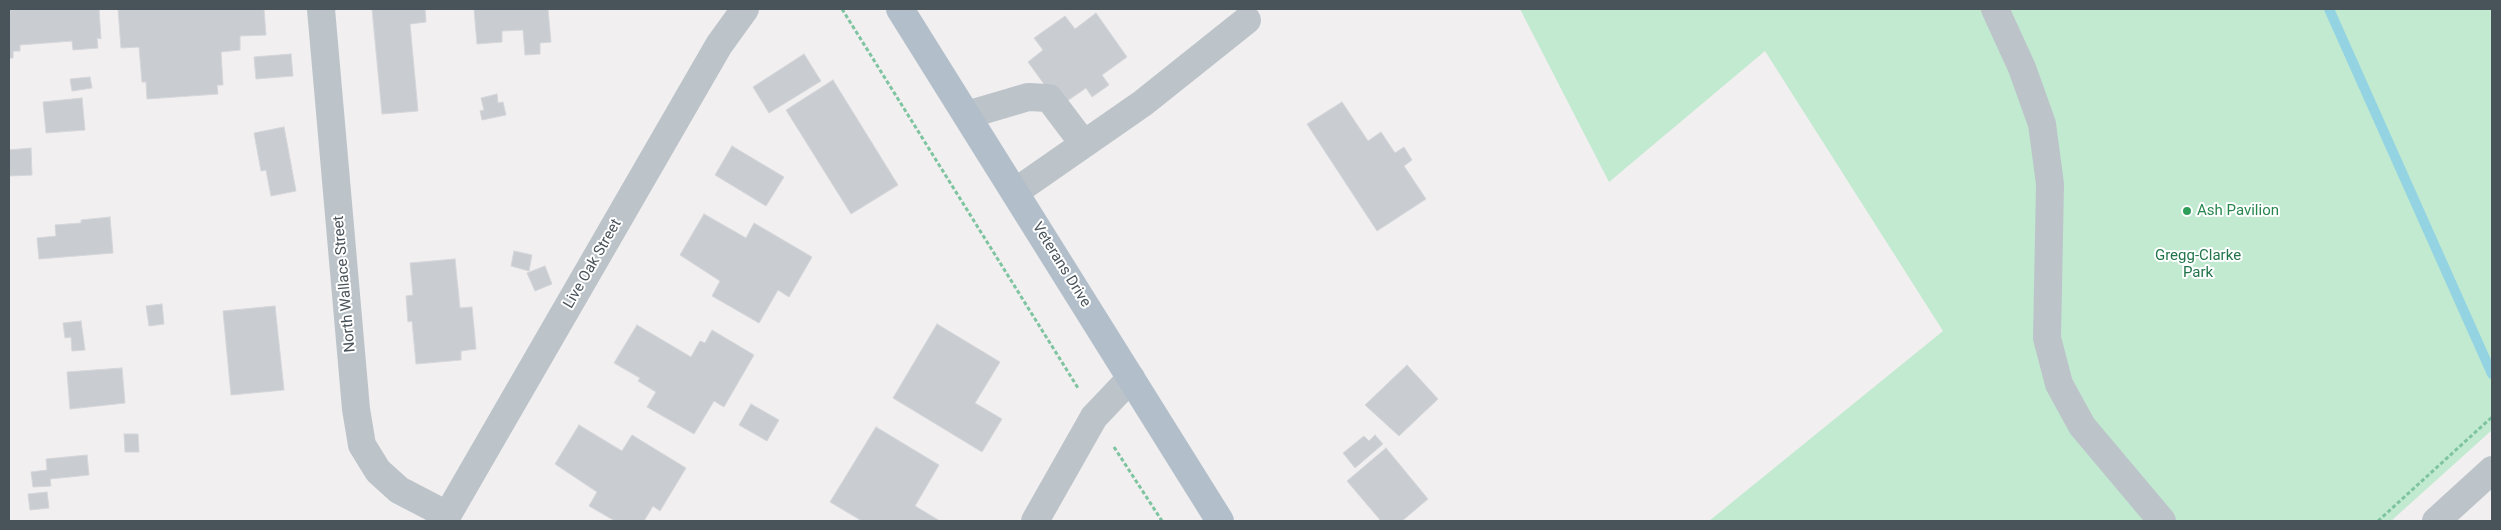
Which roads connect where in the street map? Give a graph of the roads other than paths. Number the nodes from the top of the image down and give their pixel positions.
1 (321, 9) edge
2 (745, 9) edge
3 (900, 9) edge
4 (1995, 9) edge
5 (1247, 20) dead end
6 (967, 115) junction
7 (1083, 143) junction
8 (1015, 192) junction
9 (1131, 378) junction
10 (2492, 470) edge
11 (446, 518) edge
12 (1034, 521) edge
13 (1220, 521) edge
14 (2162, 521) edge
15 (2436, 521) edge

1 - 11 street, North Wallace Street
2 - 11 street, Live Oak Street
3 - 6 main road, Veterans Drive
4 - 14 street
5 - 7 street
6 - 7 street
6 - 8 main road, Veterans Drive
7 - 8 street
8 - 9 main road, Veterans Drive
9 - 12 street
9 - 13 main road, Veterans Drive
10 - 15 street

